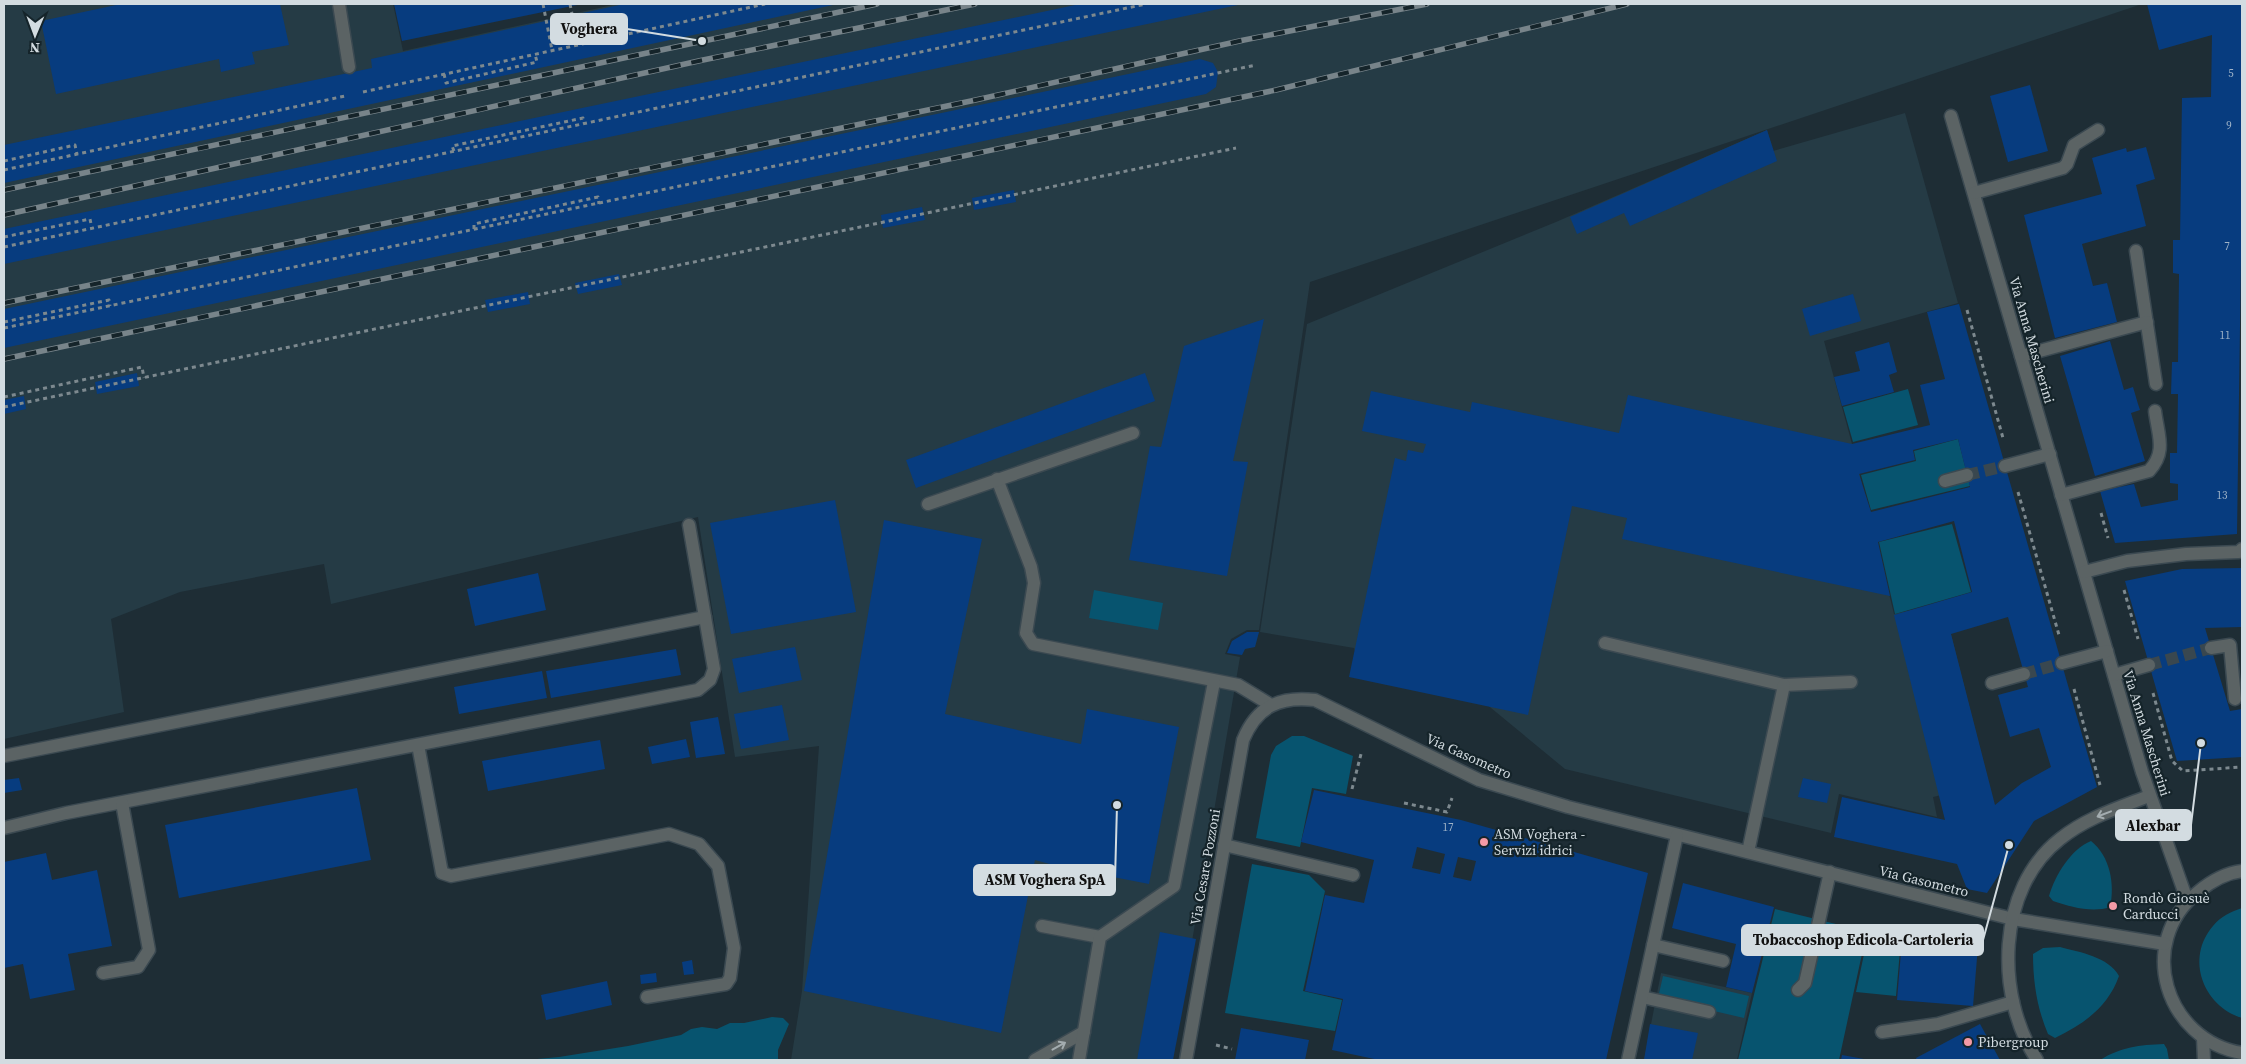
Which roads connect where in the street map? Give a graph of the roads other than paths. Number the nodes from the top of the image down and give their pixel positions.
1 (339, 4) edge
2 (349, 66) dead end
3 (1951, 116) dead end
4 (2098, 130) dead end
5 (1974, 193) junction
6 (2136, 251) dead end
7 (2147, 322) junction
8 (2021, 356) junction
9 (2156, 384) dead end
10 (2155, 411) dead end
11 (1132, 432) dead end
12 (2050, 454) junction
13 (2008, 465) tunnel mouth
14 (1967, 475) tunnel mouth
15 (997, 479) junction
16 (1945, 481) dead end
17 (2062, 495) junction
18 (928, 504) dead end
19 (689, 525) dead end
20 (2242, 549) edge
21 (2084, 572) junction
22 (705, 617) junction
23 (1605, 643) dead end
24 (2211, 648) tunnel mouth
25 (2107, 651) junction
26 (2064, 663) tunnel mouth
27 (2149, 665) tunnel mouth
28 (2024, 674) tunnel mouth
29 (2114, 675) junction
30 (1214, 682) junction
31 (1851, 682) dead end
32 (1992, 683) dead end
33 (1784, 685) junction
34 (1286, 699) joint
35 (2235, 699) dead end
36 (1272, 705) junction
37 (418, 745) junction
38 (4, 756) edge
39 (2149, 796) junction
40 (122, 803) junction
41 (4, 828) edge
42 (1677, 835) junction
43 (1224, 845) junction
44 (1748, 852) junction
45 (1830, 872) junction
46 (2242, 872) edge
47 (1353, 875) dead end
48 (2187, 900) junction
49 (2013, 919) junction
50 (1042, 926) dead end
51 (1100, 937) junction
52 (2165, 944) junction
53 (1653, 945) junction
54 (1723, 961) dead end
55 (103, 974) dead end
56 (1798, 990) dead end
57 (646, 997) dead end
58 (1642, 997) junction
59 (2013, 1002) junction
60 (1709, 1012) dead end
61 (1084, 1032) junction
62 (1882, 1032) dead end
63 (2203, 1038) junction
64 (2242, 1053) edge
65 (1034, 1060) edge
66 (1080, 1060) edge
67 (1186, 1060) edge
68 (1628, 1060) edge
69 (2036, 1060) edge
70 (2204, 1060) edge

1 - 2 street
3 - 5 street, Via Anna Mascherini
4 - 5 street
5 - 8 street, Via Anna Mascherini
6 - 7 street
7 - 8 street
7 - 9 street
8 - 12 street, Via Anna Mascherini
10 - 17 street
11 - 15 street
12 - 13 street
12 - 17 street, Via Anna Mascherini
14 - 16 street
15 - 18 street
15 - 30 street
17 - 21 street, Via Anna Mascherini
19 - 22 street
20 - 21 street
21 - 25 street, Via Anna Mascherini
22 - 37 street
22 - 38 street
23 - 33 street
24 - 35 street
25 - 26 street
25 - 29 street, Via Anna Mascherini
27 - 29 street
28 - 32 street
29 - 39 street, Via Anna Mascherini
30 - 36 street
30 - 51 street
31 - 33 street
33 - 44 street
34 - 36 street, Via Cesare Pozzoni
34 - 42 street, Via Gasometro
36 - 43 street, Via Cesare Pozzoni
37 - 40 street
37 - 57 street
39 - 48 street, Via Anna Mascherini
39 -> 49 street
40 - 41 street
40 - 55 street
42 - 44 street, Via Gasometro
42 - 53 street
43 - 47 street
43 - 67 street, Via Cesare Pozzoni
44 - 45 street, Via Gasometro
45 - 49 street, Via Gasometro
45 - 56 street
46 - 48 street
48 - 52 street
49 - 52 street, Via Gasometro
49 - 59 street
50 - 51 street
51 - 61 street
52 - 63 street
53 - 54 street
53 - 58 street
58 - 60 street
58 - 68 street
59 - 62 street
59 - 69 street
65 -> 61 street
61 - 66 street
63 - 64 street
63 - 70 street

